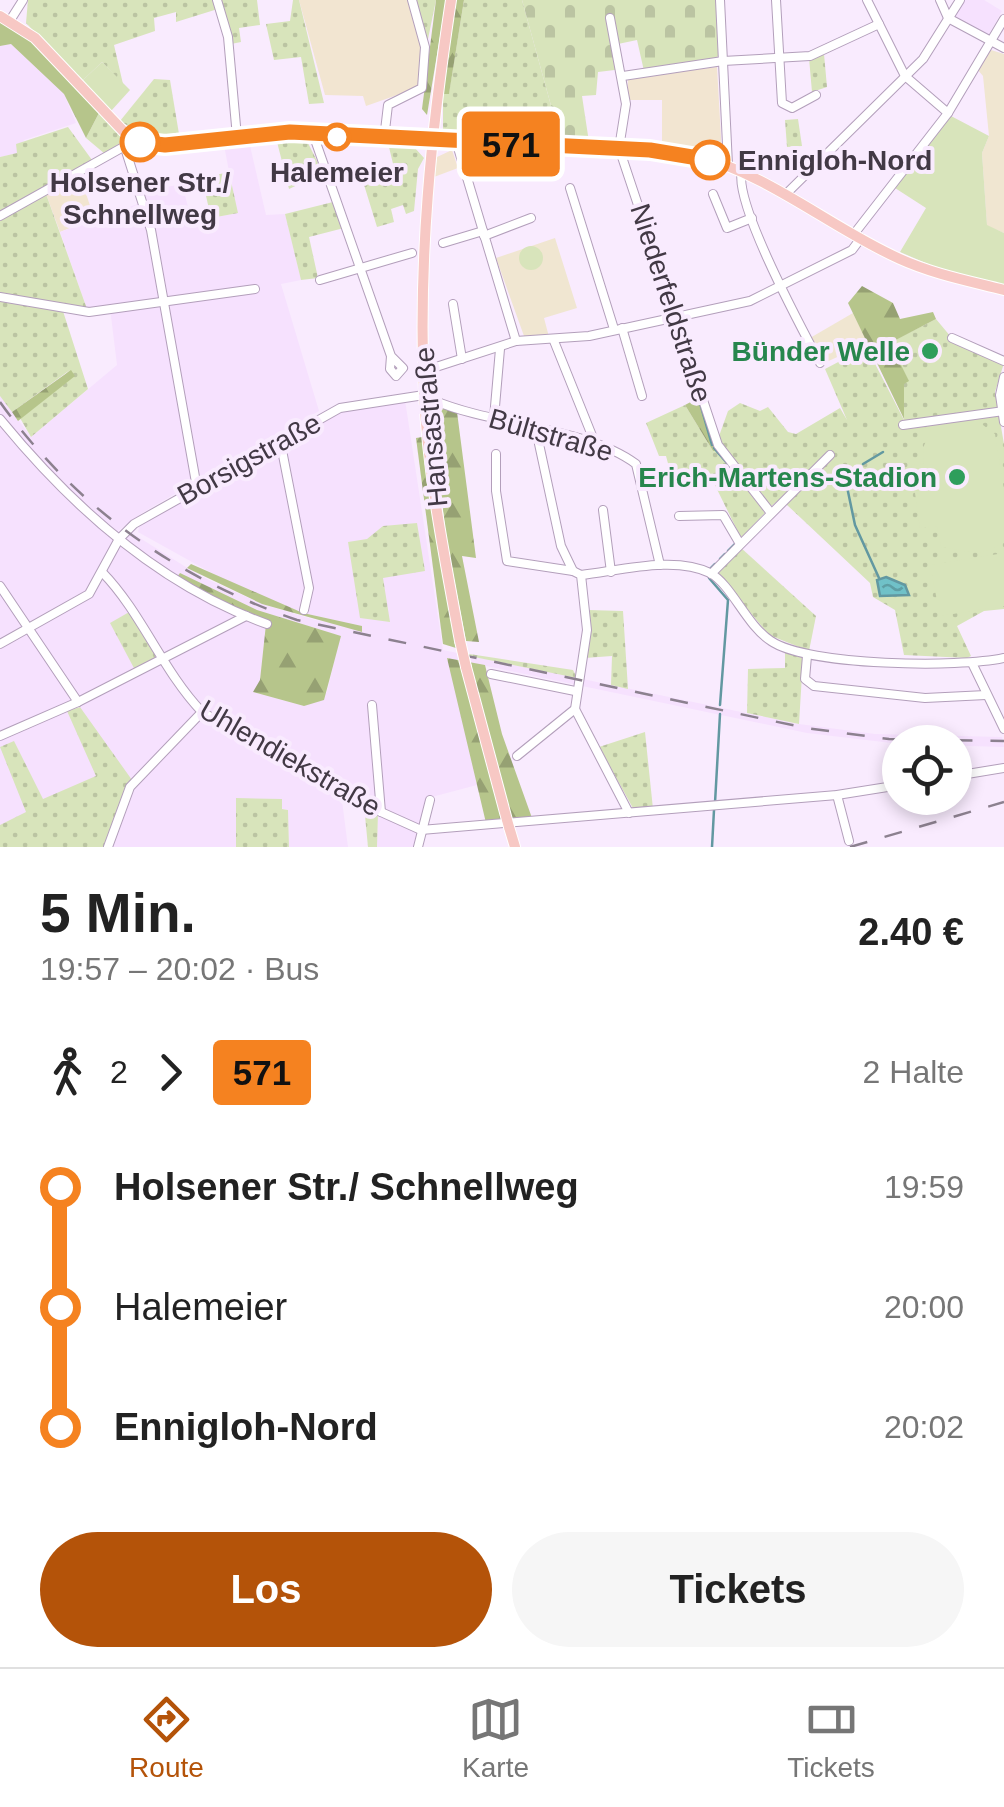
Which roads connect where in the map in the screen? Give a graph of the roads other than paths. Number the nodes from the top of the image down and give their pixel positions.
1 (23, 0) edge
2 (218, 0) edge
3 (412, 0) edge
4 (451, 0) edge
5 (720, 0) edge
6 (776, 0) edge
7 (867, 0) edge
8 (940, 0) edge
9 (960, 0) edge
10 (6, 17) edge
11 (610, 18) dead end
12 (948, 18) junction
13 (1004, 18) edge
14 (878, 24) junction
15 (990, 44) junction
16 (1004, 48) edge
17 (778, 59) junction
18 (723, 62) junction
19 (623, 76) junction
20 (905, 76) junction
21 (816, 95) dead end
22 (948, 113) junction
23 (313, 134) junction
24 (237, 137) junction
25 (384, 138) junction
26 (431, 140) junction
27 (456, 142) junction
28 (130, 144) junction
29 (619, 148) junction
30 (728, 165) junction
31 (742, 171) junction
32 (570, 188) dead end
33 (787, 193) junction
34 (713, 194) dead end
35 (0, 216) edge
36 (531, 218) dead end
37 (752, 218) junction
38 (484, 234) junction
39 (858, 236) junction
40 (442, 243) dead end
41 (412, 253) dead end
42 (362, 268) junction
43 (320, 280) dead end
44 (780, 286) junction
45 (255, 288) dead end
46 (1004, 290) edge
47 (0, 297) edge
48 (164, 303) junction
49 (453, 304) dead end
50 (675, 316) junction
51 (618, 329) junction
52 (952, 338) dead end
53 (516, 341) junction
54 (554, 341) junction
55 (503, 347) junction
56 (390, 356) dead end
57 (462, 359) junction
58 (1004, 361) edge
59 (820, 363) dead end
60 (436, 367) dead end
61 (1004, 377) edge
62 (642, 396) dead end
63 (429, 398) junction
64 (1003, 415) edge
65 (494, 418) junction
66 (0, 419) edge
67 (902, 424) dead end
68 (536, 430) junction
69 (280, 440) junction
70 (596, 443) junction
71 (496, 454) dead end
72 (830, 455) dead end
73 (197, 488) junction
74 (603, 510) dead end
75 (771, 513) junction
76 (679, 516) dead end
77 (118, 539) junction
78 (740, 544) junction
79 (660, 565) junction
80 (102, 572) junction
81 (611, 572) junction
82 (577, 573) junction
83 (711, 574) junction
84 (0, 586) edge
85 (304, 610) dead end
86 (246, 616) junction
87 (268, 624) dead end
88 (33, 630) junction
89 (0, 644) edge
90 (807, 656) junction
91 (162, 658) junction
92 (1004, 658) edge
93 (973, 665) junction
94 (491, 674) dead end
95 (575, 692) junction
96 (986, 695) junction
97 (78, 702) junction
98 (372, 705) dead end
99 (576, 710) junction
100 (202, 712) junction
101 (1004, 728) edge
102 (0, 736) edge
103 (517, 756) dead end
104 (1004, 768) edge
105 (972, 773) edge
106 (882, 788) edge
107 (837, 795) junction
108 (430, 800) dead end
109 (381, 812) junction
110 (629, 813) junction
111 (421, 830) junction
112 (848, 841) dead end
113 (108, 847) edge
114 (418, 847) edge
115 (515, 847) edge

1 - 10 street
2 - 24 street
3 - 25 street
4 - 26 main road, Hansastraße
5 - 18 street
6 - 17 street
7 - 14 street
8 - 12 street
9 - 12 street
10 - 28 main road
11 - 19 street, Niederfeldstraße
12 - 15 street
12 - 20 street
13 - 15 street
14 - 17 street
14 - 20 street
15 - 16 street
15 - 22 street
17 - 18 street
17 - 21 street
18 - 19 street
18 - 30 street
19 - 29 street, Niederfeldstraße
20 - 22 street
20 - 33 street
22 - 39 street
23 - 24 main road
23 - 25 main road
23 - 42 street
24 - 28 main road
25 - 26 main road
26 - 27 main road
26 - 63 main road, Hansastraße
27 - 29 main road
27 - 38 street
28 - 35 street
28 - 48 street
29 - 30 main road
29 - 50 street, Niederfeldstraße
30 - 31 main road
31 - 33 main road
31 - 37 street
32 - 51 street
33 - 39 main road
34 - 37 street
36 - 38 street
37 - 44 street
38 - 40 street
38 - 53 street
39 - 44 street
39 - 46 main road
41 - 42 street
42 - 43 street
42 - 56 street
44 - 50 street
44 - 59 street
45 - 48 street
47 - 48 street
48 - 73 street
49 - 57 street
50 - 51 street
50 - 75 street, Niederfeldstraße
51 - 54 street
51 - 62 street
52 - 58 street
53 - 54 street
53 - 55 street
54 - 70 street
55 - 57 street
55 - 65 street
57 - 60 street
61 - 64 street
63 - 65 street, Bültstraße
63 - 69 street, Borsigstraße
63 - 115 main road, Hansastraße, bridge
64 - 67 street
65 - 68 street, Bültstraße
66 - 77 street
68 - 70 street, Bültstraße
68 - 82 street
69 - 73 street, Borsigstraße
69 - 85 street
70 - 79 street, Bültstraße
71 - 82 street
72 - 75 street
73 - 77 street, Borsigstraße
74 - 81 street
75 - 78 street
76 - 78 street
77 - 80 street, Borsigstraße
77 - 86 street
78 - 83 street
79 - 81 street
79 - 83 street
80 - 88 street, Borsigstraße
80 - 91 street, Uhlendiekstraße
81 - 82 street
82 - 95 street
83 - 90 street
84 - 88 street
86 - 87 street
86 - 91 street
88 - 89 street, Borsigstraße
88 - 97 street
90 - 93 street
90 - 96 street
91 - 97 street
91 - 100 street, Uhlendiekstraße
92 - 93 street
93 - 96 street
94 - 95 street
95 - 99 street
96 - 101 street
97 - 102 street
98 - 109 street
99 - 103 street
99 - 110 street
100 - 109 street, Uhlendiekstraße
100 - 113 street
104 - 105 street
106 - 107 street, Uhlendiekstraße
107 - 110 street, Uhlendiekstraße
107 - 112 street
108 - 111 street
109 - 111 street, Uhlendiekstraße
110 - 111 street, Uhlendiekstraße
111 - 114 street

